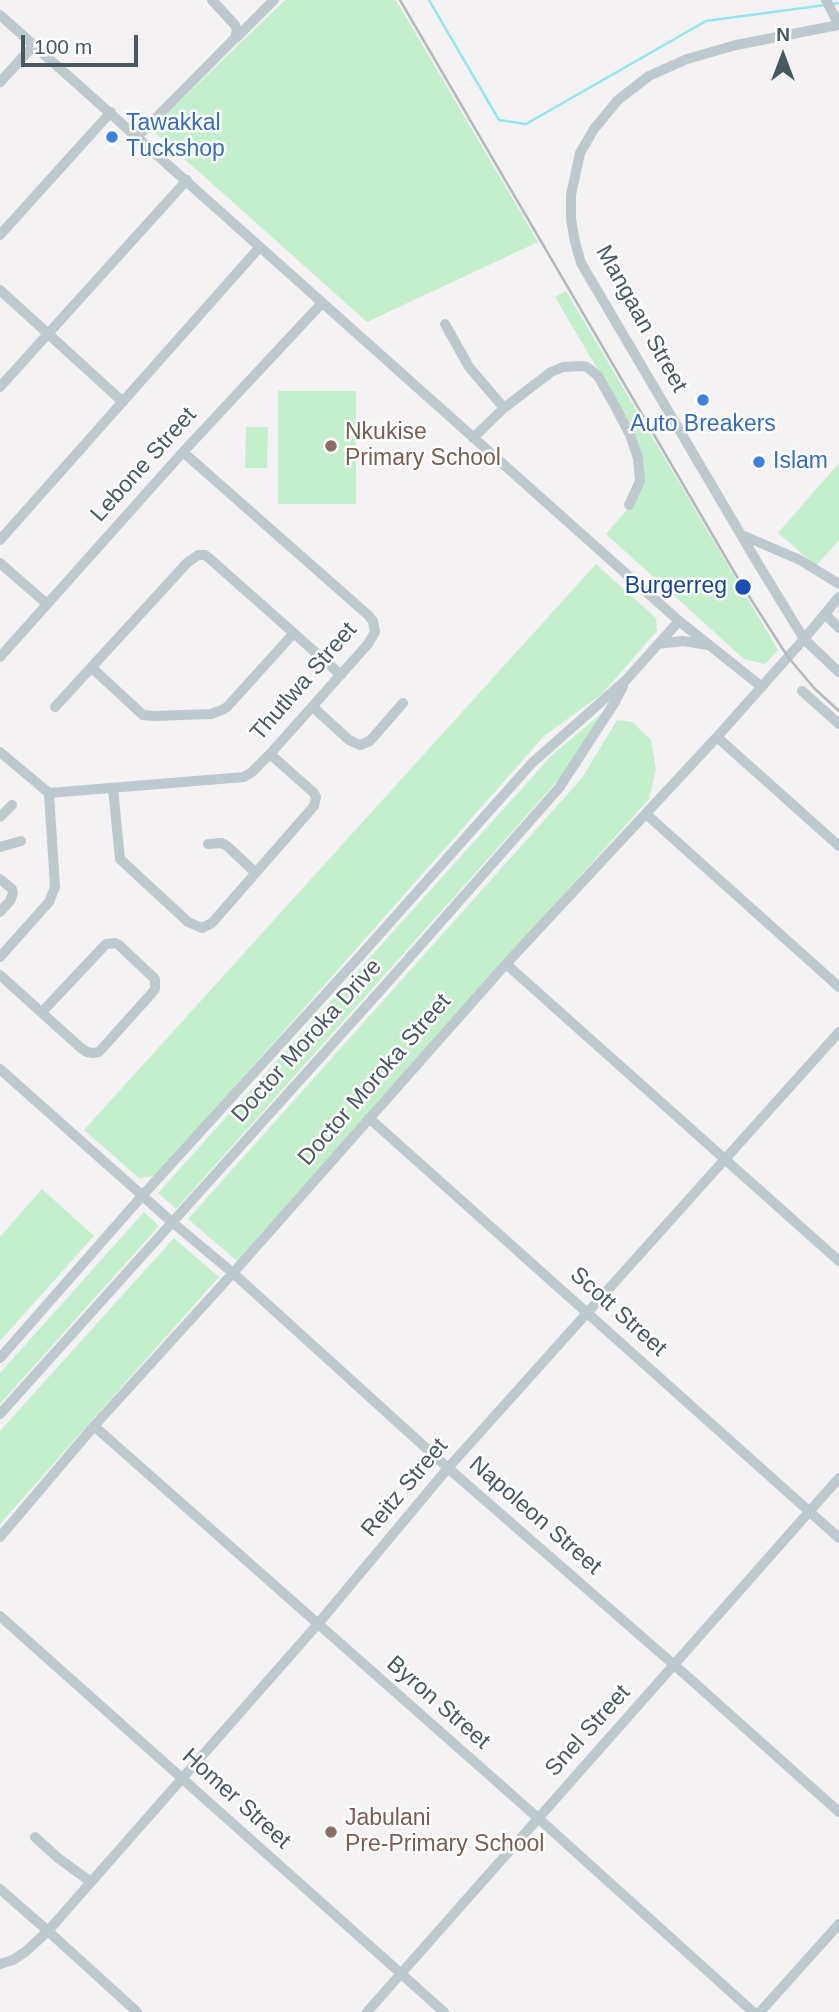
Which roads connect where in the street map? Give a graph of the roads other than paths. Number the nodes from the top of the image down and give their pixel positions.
1 (212, 0) edge
2 (274, 0) edge
3 (826, 0) edge
4 (0, 15) edge
5 (839, 25) edge
6 (236, 38) junction
7 (34, 44) junction
8 (0, 82) edge
9 (111, 112) junction
10 (137, 137) junction
11 (187, 180) junction
12 (0, 235) edge
13 (259, 248) junction
14 (0, 290) edge
15 (322, 303) junction
16 (445, 324) dead end
17 (49, 333) junction
18 (0, 387) edge
19 (123, 401) junction
20 (504, 408) junction
21 (473, 438) junction
22 (183, 452) junction
23 (629, 505) dead end
24 (742, 535) junction
25 (0, 540) edge
26 (0, 563) edge
27 (839, 584) edge
28 (839, 597) edge
29 (47, 604) junction
30 (825, 614) junction
31 (679, 621) junction
32 (839, 628) edge
33 (293, 634) junction
34 (804, 639) junction
35 (656, 645) junction
36 (708, 645) junction
37 (0, 657) edge
38 (92, 668) junction
39 (839, 672) edge
40 (341, 675) junction
41 (626, 680) junction
42 (762, 687) junction
43 (802, 691) dead end
44 (403, 703) dead end
45 (55, 707) dead end
46 (313, 707) junction
47 (839, 724) edge
48 (717, 737) junction
49 (270, 754) junction
50 (4, 756) edge
51 (0, 769) edge
52 (113, 788) junction
53 (49, 793) junction
54 (12, 805) dead end
55 (646, 814) junction
56 (0, 817) edge
57 (21, 841) dead end
58 (208, 844) dead end
59 (839, 846) edge
60 (0, 847) edge
61 (255, 872) junction
62 (0, 879) edge
63 (0, 912) edge
64 (0, 957) edge
65 (506, 964) junction
66 (0, 975) edge
67 (839, 987) edge
68 (42, 1012) junction
69 (839, 1032) edge
70 (0, 1069) edge
71 (369, 1118) junction
72 (725, 1159) junction
73 (142, 1196) junction
74 (172, 1222) junction
75 (839, 1261) edge
76 (233, 1273) junction
77 (587, 1313) junction
78 (0, 1358) edge
79 (0, 1414) edge
80 (94, 1426) junction
81 (448, 1468) junction
82 (839, 1478) edge
83 (810, 1513) junction
84 (0, 1537) edge
85 (839, 1538) edge
86 (0, 1616) edge
87 (317, 1625) junction
88 (674, 1666) junction
89 (181, 1778) junction
90 (839, 1812) edge
91 (538, 1818) junction
92 (35, 1837) dead end
93 (91, 1882) junction
94 (0, 1889) edge
95 (839, 1924) edge
96 (48, 1931) junction
97 (0, 1964) edge
98 (401, 1974) junction
99 (137, 2012) edge
100 (367, 2012) edge
101 (444, 2012) edge
102 (753, 2012) edge
103 (760, 2012) edge

1 - 6 street
2 - 6 street
3 - 5 street
4 - 7 street
5 - 24 street, Mangaan Street
6 - 10 street
7 - 8 street
7 - 9 street
9 - 10 street
9 - 12 street
10 - 11 street
11 - 13 street
11 - 17 street
13 - 15 street
13 - 19 street
14 - 17 street
15 - 21 street
15 - 22 street, Lebone Street
16 - 20 street
17 - 18 street
17 - 19 street
19 - 25 street
20 - 21 street
20 - 23 street
21 - 31 street
22 - 29 street, Lebone Street
22 - 40 street, Thutlwa Street
24 - 27 street
24 - 34 street, Mangaan Street
26 - 29 street
28 - 30 street, Doctor Moroka Street
29 - 37 street, Lebone Street
30 - 32 street
30 - 34 street, Doctor Moroka Street
31 - 35 street, Doctor Moroka Drive
31 - 36 street
33 - 38 street
33 - 38 street
33 - 40 street
34 - 39 street, Mangaan Street
34 - 42 street, Doctor Moroka Street
35 - 36 street
35 - 41 street, Doctor Moroka Drive
36 - 42 street
38 - 45 street
40 - 46 street, Thutlwa Street
41 - 73 street, Doctor Moroka Drive
41 - 74 street, Doctor Moroka Drive
42 - 48 street, Doctor Moroka Street
43 - 47 street
44 - 46 street
46 - 49 street, Thutlwa Street
48 - 55 street, Doctor Moroka Street
48 - 59 street
49 - 52 street, Thutlwa Street
49 - 61 street
50 - 51 street
50 - 53 street
52 - 53 street, Thutlwa Street
52 - 61 street
53 - 64 street
54 - 56 street
55 - 65 street, Doctor Moroka Street
55 - 67 street
57 - 60 street
58 - 61 street
62 - 63 street
65 - 71 street, Doctor Moroka Street
65 - 72 street
66 - 68 street
68 - 68 street
69 - 72 street, Reitz Street
70 - 73 street, Napoleon Street
71 - 76 street, Doctor Moroka Street
71 - 77 street, Scott Street
72 - 75 street
72 - 77 street, Reitz Street
73 - 74 street, Napoleon Street
73 - 78 street, Doctor Moroka Drive
74 - 76 street, Napoleon Street
74 - 79 street, Doctor Moroka Drive
76 - 80 street, Doctor Moroka Street
76 - 81 street, Napoleon Street
77 - 81 street, Reitz Street
77 - 83 street, Scott Street
80 - 84 street, Doctor Moroka Street
80 - 87 street, Byron Street
81 - 87 street, Reitz Street
81 - 88 street, Napoleon Street
82 - 83 street, Snel Street
83 - 85 street, Scott Street
83 - 88 street, Snel Street
86 - 89 street, Homer Street
87 - 89 street, Reitz Street
87 - 91 street, Byron Street
88 - 90 street, Napoleon Street
88 - 91 street, Snel Street
89 - 93 street, Reitz Street
89 - 98 street, Homer Street
91 - 98 street, Snel Street
91 - 102 street, Byron Street
92 - 93 street
93 - 96 street, Reitz Street
94 - 96 street
95 - 103 street
96 - 97 street, Reitz Street
96 - 99 street
98 - 100 street, Snel Street
98 - 101 street, Homer Street

